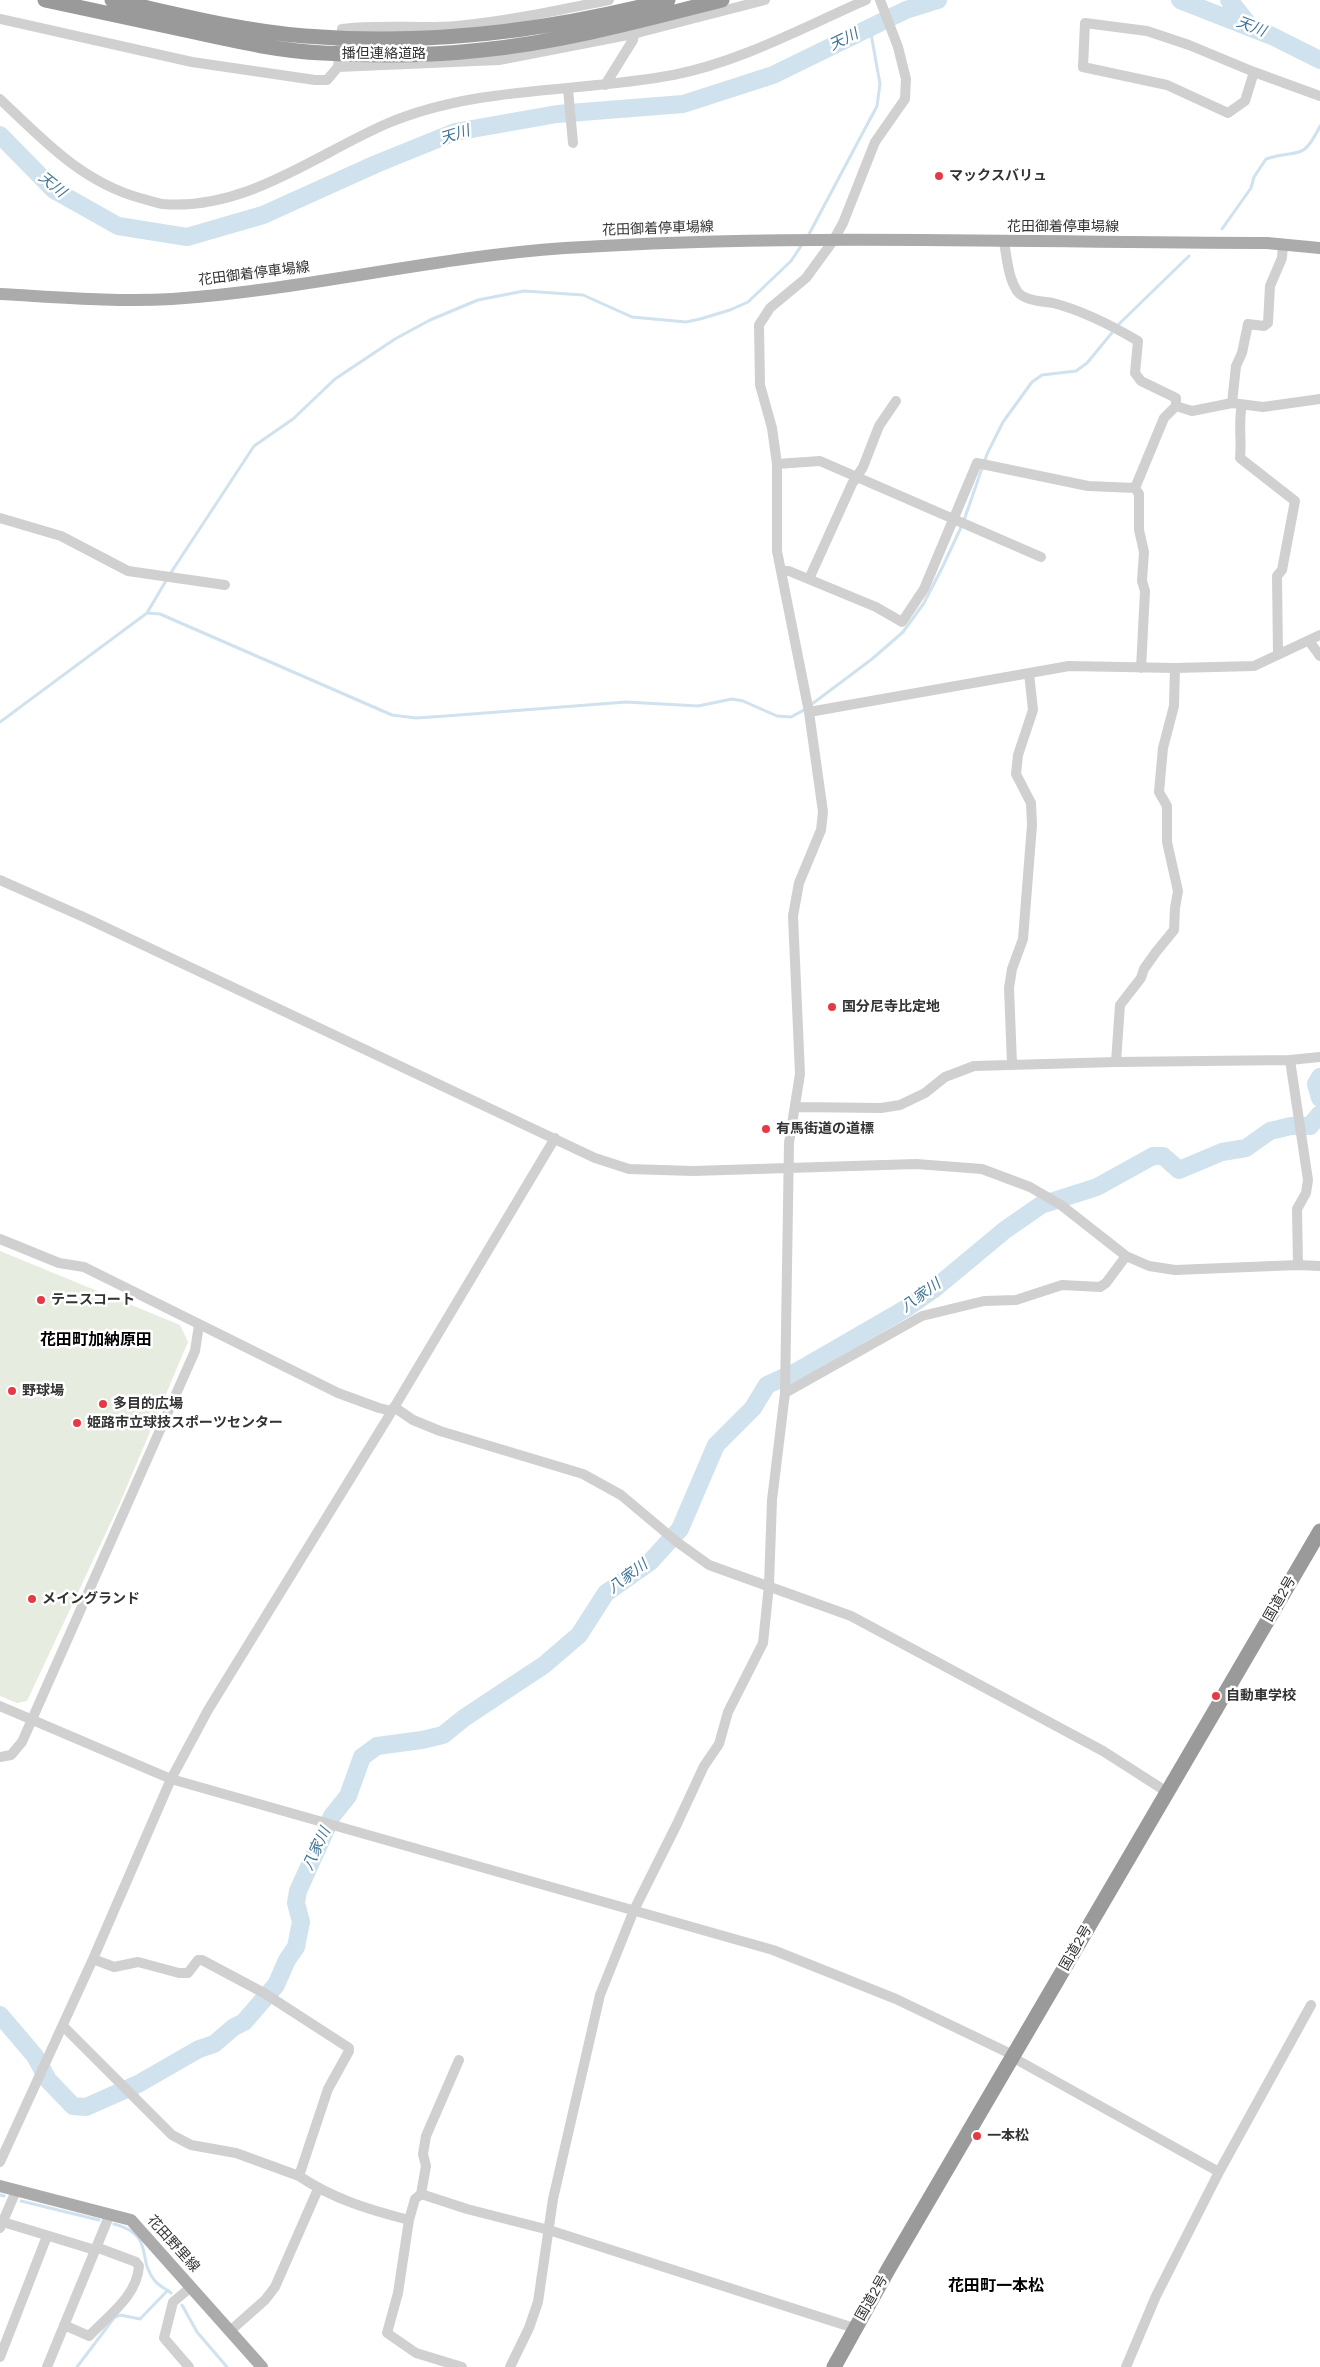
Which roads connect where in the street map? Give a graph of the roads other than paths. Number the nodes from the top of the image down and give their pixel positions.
1 (45, 0) edge
2 (112, 0) edge
3 (609, 0) edge
4 (649, 0) edge
5 (668, 0) edge
6 (722, 0) edge
7 (765, 0) edge
8 (866, 0) edge
9 (880, 0) edge
10 (0, 20) edge
11 (633, 34) junction
12 (338, 67) junction
13 (1254, 72) junction
14 (606, 85) junction
15 (568, 89) junction
16 (1320, 96) edge
17 (0, 99) edge
18 (573, 143) dead end
19 (833, 241) junction
20 (1004, 242) junction
21 (1283, 244) junction
22 (1320, 248) edge
23 (0, 294) edge
24 (1320, 400) edge
25 (896, 401) dead end
26 (1237, 404) junction
27 (1176, 406) junction
28 (777, 464) junction
29 (857, 478) junction
30 (1134, 488) junction
31 (0, 518) edge
32 (953, 521) junction
33 (1041, 557) dead end
34 (781, 571) junction
35 (809, 580) junction
36 (224, 584) dead end
37 (1320, 635) edge
38 (1309, 641) junction
39 (1278, 654) junction
40 (1320, 656) edge
41 (1141, 668) junction
42 (1176, 668) junction
43 (1029, 673) junction
44 (809, 712) junction
45 (0, 880) edge
46 (1320, 1057) edge
47 (1290, 1060) junction
48 (1116, 1062) junction
49 (1012, 1064) junction
50 (796, 1107) junction
51 (555, 1138) junction
52 (788, 1167) junction
53 (0, 1239) edge
54 (1126, 1256) junction
55 (1298, 1265) junction
56 (1320, 1266) edge
57 (199, 1325) junction
58 (785, 1393) junction
59 (393, 1409) junction
60 (1320, 1531) edge
61 (769, 1585) junction
62 (0, 1706) edge
63 (31, 1719) junction
64 (0, 1757) edge
65 (171, 1779) junction
66 (1167, 1792) junction
67 (634, 1910) junction
68 (93, 1959) junction
69 (1311, 2005) dead end
70 (63, 2026) junction
71 (1013, 2056) junction
72 (459, 2060) dead end
73 (0, 2162) edge
74 (1220, 2172) junction
75 (299, 2176) junction
76 (0, 2186) edge
77 (318, 2189) junction
78 (16, 2191) junction
79 (421, 2194) junction
80 (110, 2214) junction
81 (409, 2220) junction
82 (1, 2226) edge
83 (549, 2230) junction
84 (48, 2236) junction
85 (96, 2249) junction
86 (191, 2287) junction
87 (64, 2325) junction
88 (854, 2328) junction
89 (230, 2330) junction
90 (0, 2357) edge
91 (47, 2367) edge
92 (190, 2367) edge
93 (262, 2367) edge
94 (462, 2367) edge
95 (510, 2367) edge
96 (834, 2367) edge
97 (1126, 2367) edge

1 - 6 highway, 播但連絡道路
2 - 5 highway, 播但連絡道路
3 - 12 street
4 - 11 street
7 - 11 street
8 - 14 street
9 - 19 street
10 - 12 street
11 - 12 street
11 - 14 street
13 - 13 street
13 - 16 street
14 - 15 street
15 - 17 street
15 - 18 street
19 - 20 main road, 花田御着停車場線
19 - 23 main road, 花田御着停車場線
19 - 28 street
20 - 21 main road, 花田御着停車場線
20 - 27 street
21 - 22 main road, 花田御着停車場線
21 - 26 street
24 - 26 street
25 - 29 street
26 - 27 street
26 - 39 street
27 - 30 street
28 - 29 street
28 - 34 street
29 - 32 street
29 - 35 street
30 - 32 street
30 - 41 street
31 - 36 street
32 - 33 street
32 - 35 street
34 - 35 street
34 - 44 street
37 - 38 street
38 - 39 street
38 - 40 street
39 - 42 street
41 - 42 street
41 - 43 street
42 - 48 street
43 - 44 street
43 - 49 street
44 - 50 street
45 - 51 street
46 - 47 street
47 - 48 street
47 - 55 street
48 - 49 street
49 - 50 street
50 - 52 street
51 - 52 street
51 - 59 street
52 - 54 street
52 - 58 street
53 - 57 street
54 - 55 street
54 - 58 street
55 - 56 street
57 - 59 street
57 - 63 street
58 - 61 street
59 - 61 street
59 - 65 street
60 - 66 highway, 国道2号
61 - 66 street
61 - 67 street
62 - 63 street
63 - 64 street
63 - 65 street
65 - 67 street
65 - 68 street
66 - 71 highway, 国道2号
67 - 71 street
67 - 83 street
68 - 70 street
68 - 75 street
69 - 74 street
70 - 73 street
70 - 75 street
71 - 74 street
71 - 88 highway, 国道2号
72 - 79 street
74 - 97 street
75 - 77 street
76 - 78 main road, 花田野里線
77 - 81 street
77 - 89 street
78 - 80 main road, 花田野里線
78 - 82 street
79 - 81 street
79 - 83 street
80 - 85 street
80 - 86 main road, 花田野里線
81 - 94 street
82 - 84 street
83 - 88 street
83 - 95 street
84 - 85 street
84 - 90 street
85 - 87 street
85 - 87 street
86 - 89 main road, 花田野里線
86 - 92 street
87 - 91 street
88 - 96 highway, 国道2号
89 - 93 main road, 花田野里線

